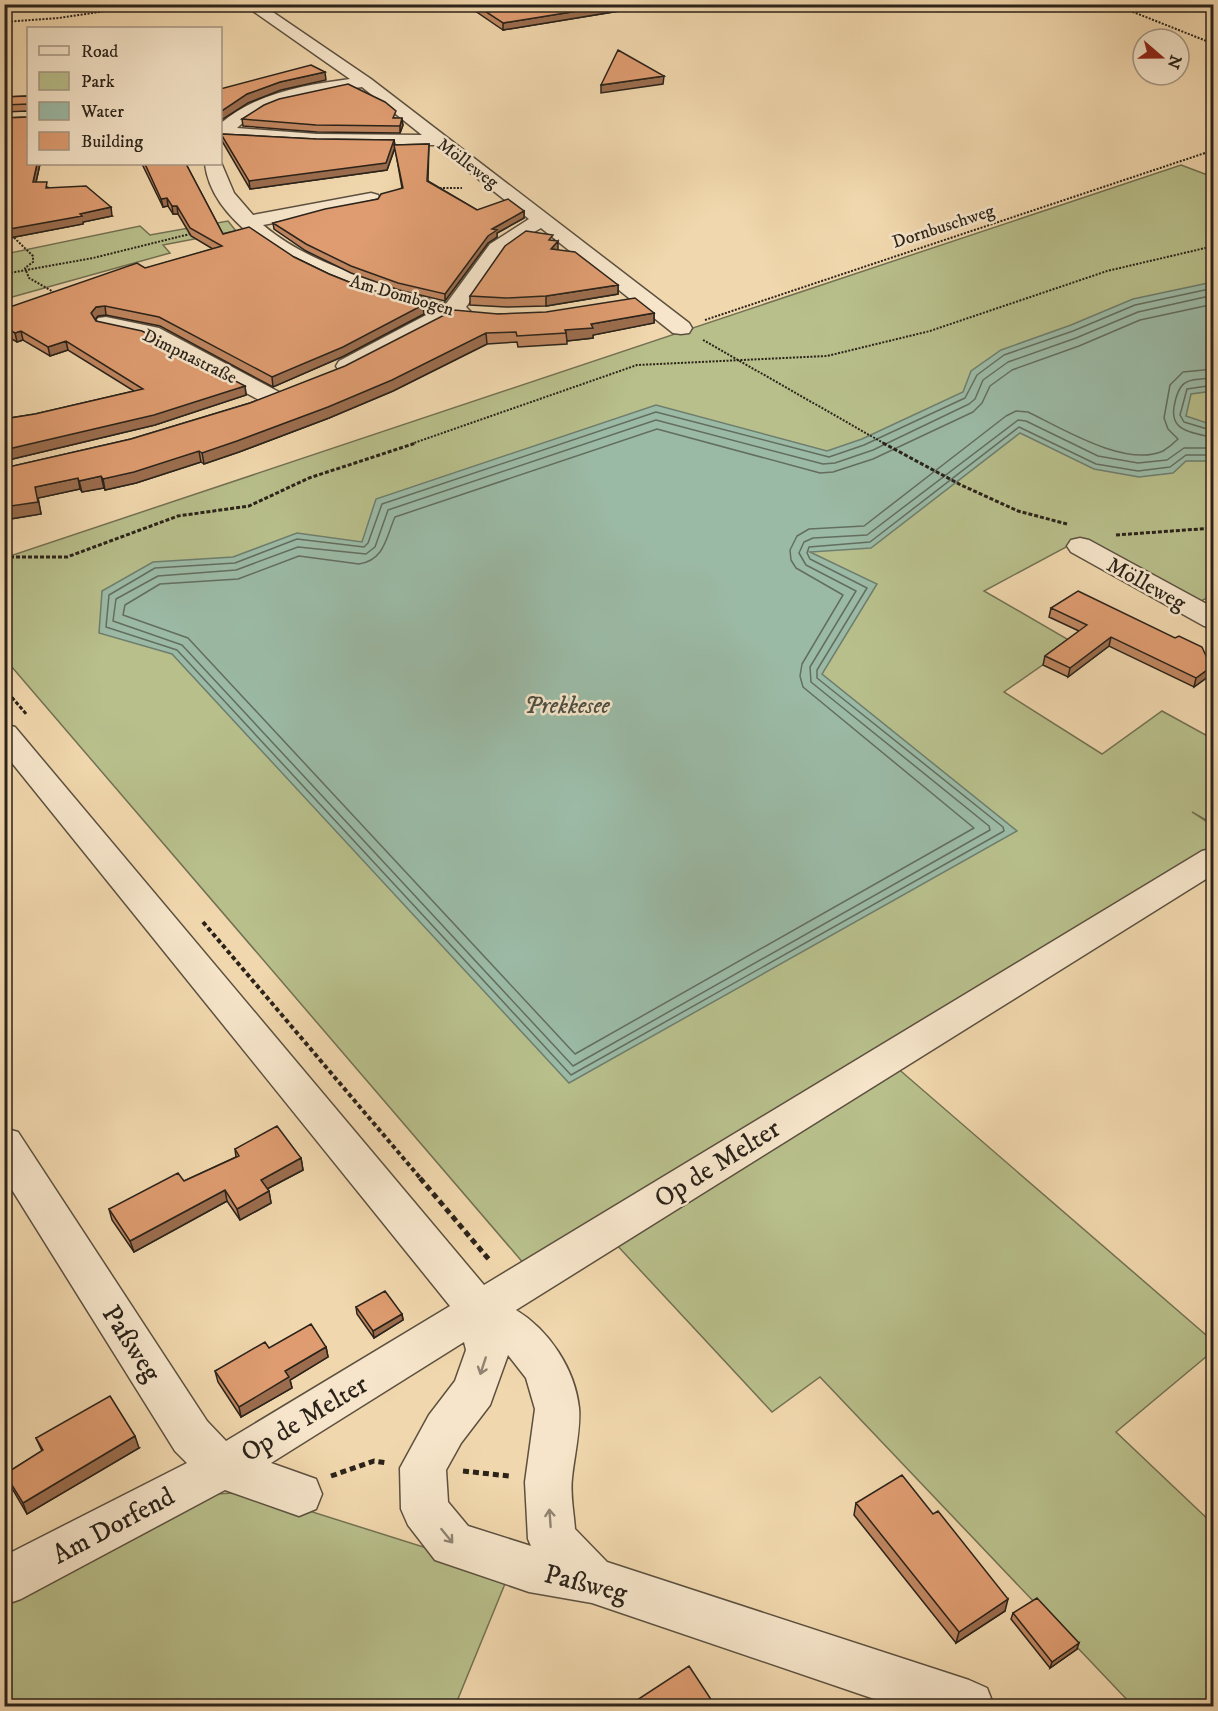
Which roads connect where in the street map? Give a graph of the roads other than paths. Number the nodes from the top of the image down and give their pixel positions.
1 (250, 4) edge
2 (365, 82) junction
3 (223, 129) edge
4 (438, 140) junction
5 (214, 165) edge
6 (371, 199) edge
7 (542, 220) junction
8 (248, 222) junction
9 (640, 298) junction
10 (614, 304) edge
11 (451, 311) junction
12 (479, 313) edge
13 (106, 322) edge
14 (681, 328) road end
15 (328, 374) edge
16 (241, 408) edge
17 (1080, 546) dead end
18 (1214, 620) edge
19 (4, 733) edge
20 (1214, 859) edge
21 (4, 1143) edge
22 (478, 1309) junction
23 (222, 1468) junction
24 (299, 1494) dead end
25 (592, 1580) junction
26 (4, 1582) edge
27 (969, 1707) edge

1 - 2 street, Mölleweg
2 - 3 street
2 - 4 street, Mölleweg
3 - 4 street
4 - 7 street, Mölleweg
5 - 8 street, Am Dombogen
6 - 8 street
7 - 9 street, Mölleweg
7 - 11 street
8 - 11 street, Am Dombogen
9 - 10 street
9 - 14 street, Mölleweg
11 - 12 street, Am Dombogen
11 - 15 street
13 - 16 street, Dimpnastraße
17 - 18 street, Mölleweg
19 - 22 street
20 - 22 street, Op de Melter
21 - 23 street, Paßweg
22 - 23 street, Op de Melter
25 -> 22 street
22 -> 25 street, Paßweg
23 - 24 street, Paßweg
23 - 26 street, Am Dorfend
25 - 27 street, Paßweg

